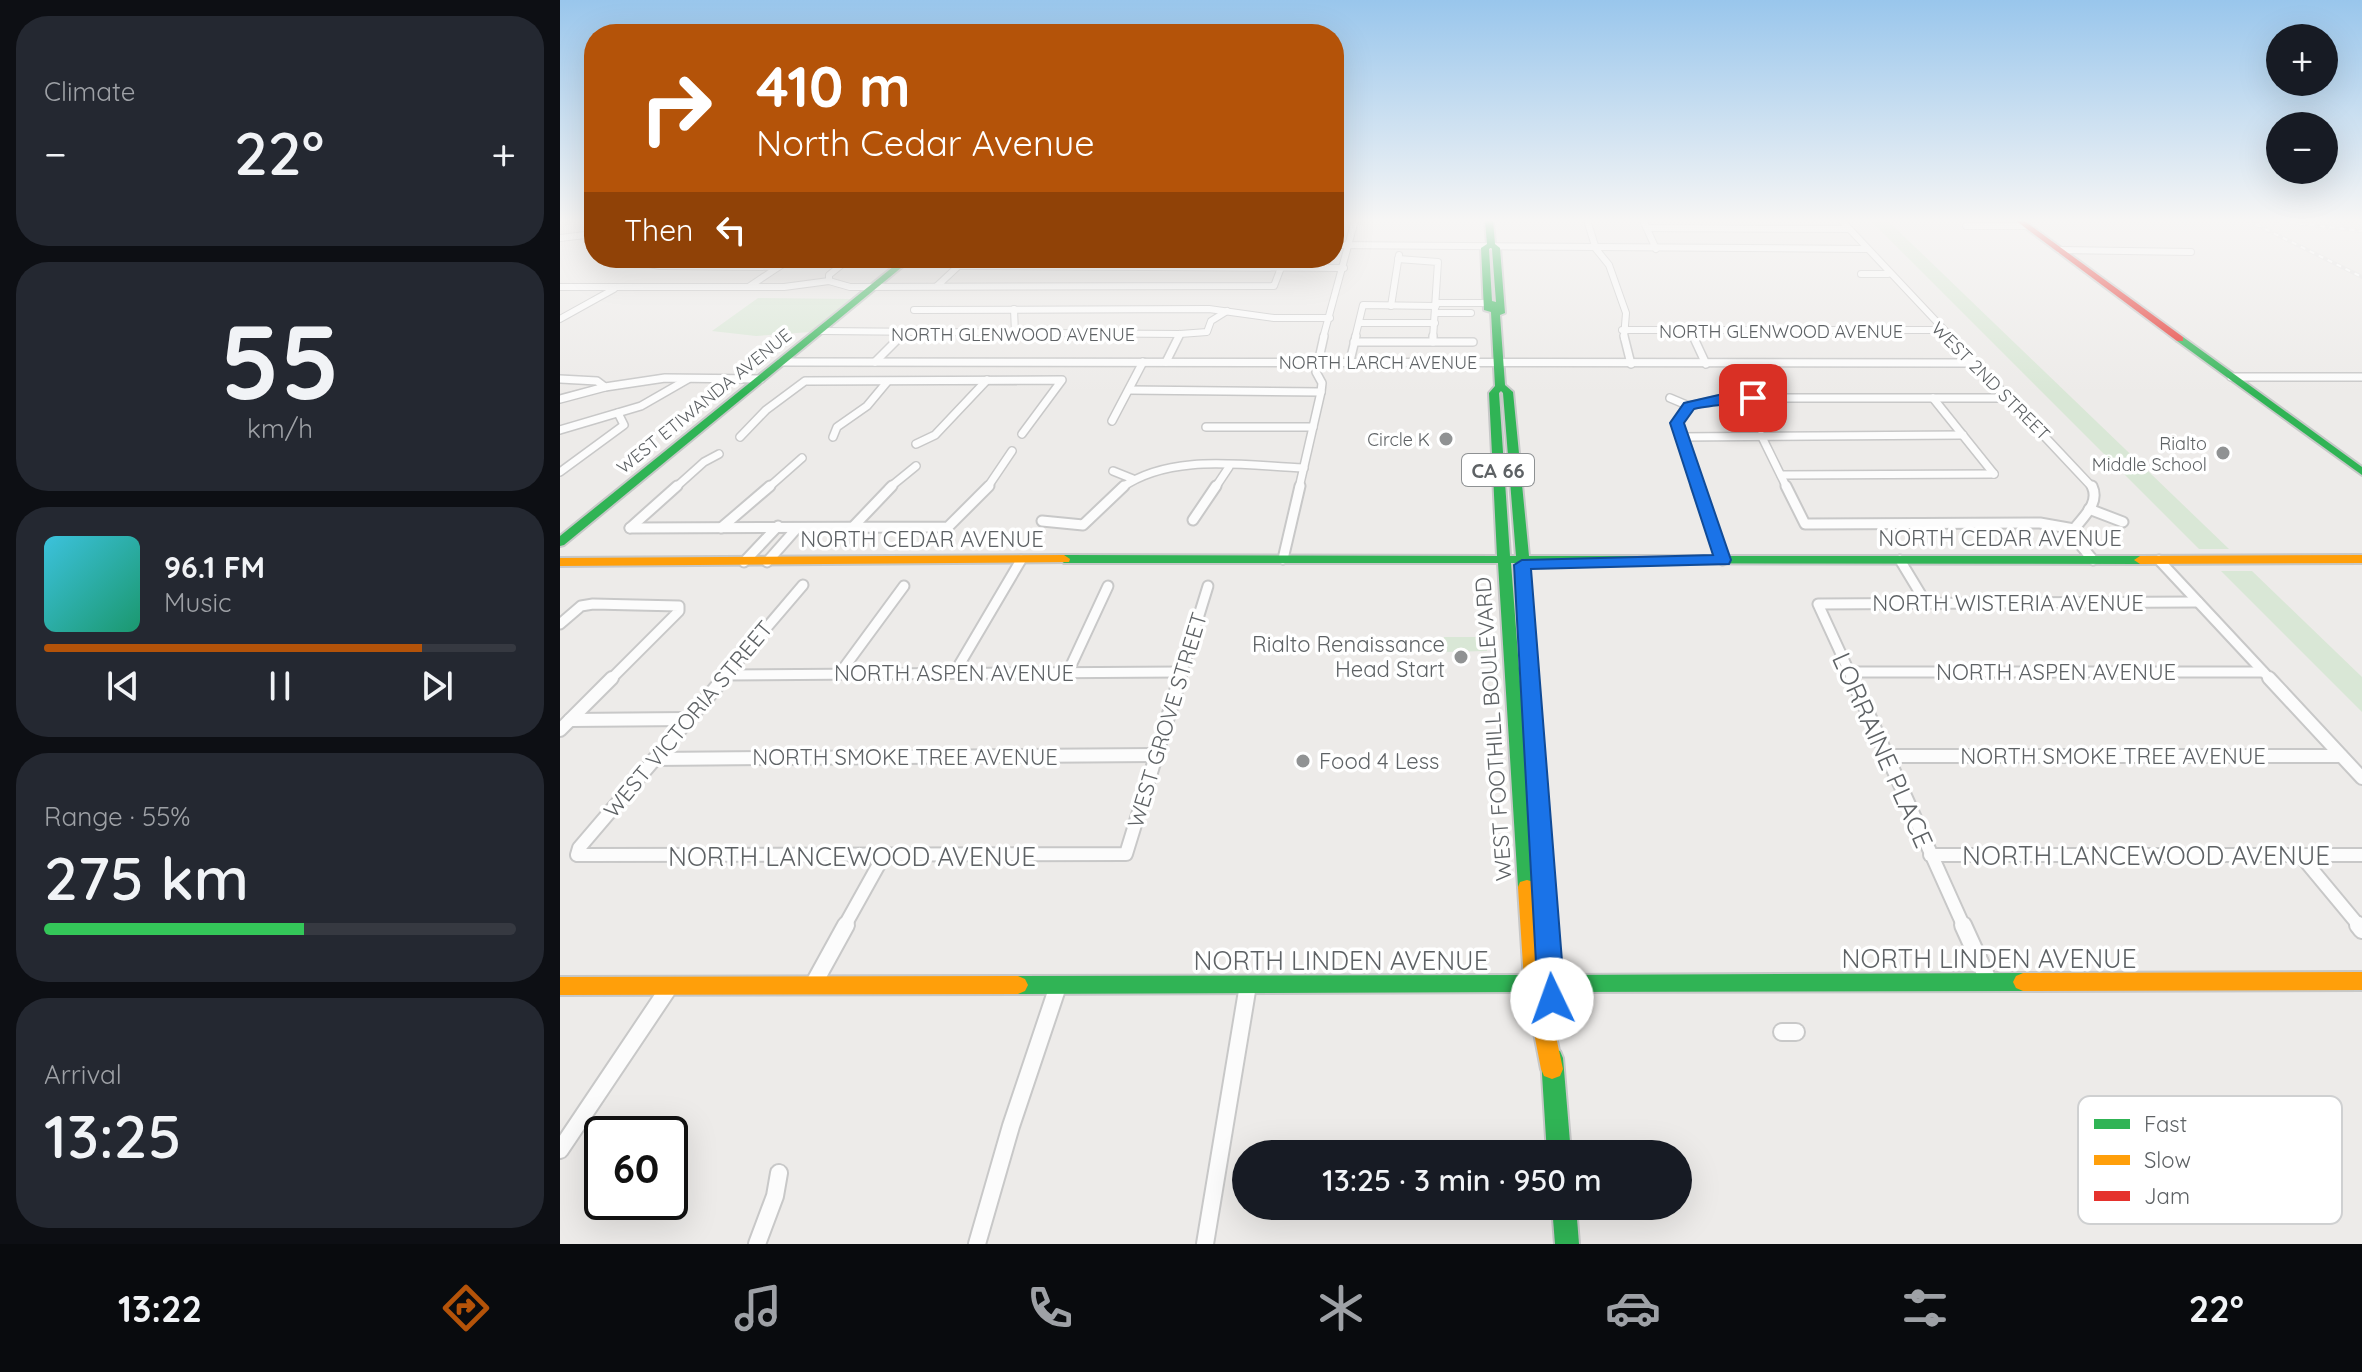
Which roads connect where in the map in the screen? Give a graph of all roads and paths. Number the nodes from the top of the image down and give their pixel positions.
1 (761, 278) edge
2 (884, 278) edge
3 (946, 278) edge
4 (1277, 278) edge
5 (1341, 278) edge
6 (1395, 278) edge
7 (1437, 278) edge
8 (1487, 278) edge
9 (1499, 278) edge
10 (1613, 278) edge
11 (1892, 278) edge
12 (2098, 278) edge
13 (829, 281) joint
14 (937, 286) junction
15 (560, 287) edge
16 (616, 287) junction
17 (748, 287) junction
18 (873, 287) junction
19 (1488, 303) junction
20 (1391, 306) junction
21 (1436, 307) junction
22 (1014, 309) junction
23 (560, 310) edge
24 (576, 310) junction
25 (914, 310) dead end
26 (1262, 310) dead end
27 (1227, 311) junction
28 (1471, 313) dead end
29 (1253, 316) junction
30 (1330, 318) junction
31 (560, 319) edge
32 (1495, 321) junction
33 (1359, 323) junction
34 (1435, 323) junction
35 (1622, 330) junction
36 (1940, 330) junction
37 (819, 331) junction
38 (1691, 331) junction
39 (1015, 333) junction
40 (903, 334) junction
41 (1180, 334) junction
42 (1354, 342) junction
43 (1433, 342) junction
44 (1473, 342) dead end
45 (1350, 361) junction
46 (781, 362) junction
47 (875, 362) junction
48 (944, 362) junction
49 (959, 362) junction
50 (1143, 362) junction
51 (1166, 362) junction
52 (1317, 362) junction
53 (1500, 362) junction
54 (1974, 363) junction
55 (1631, 364) junction
56 (1706, 364) junction
57 (2231, 377) junction
58 (2362, 377) edge
59 (560, 379) edge
60 (688, 379) junction
61 (761, 379) junction
62 (987, 380) junction
63 (887, 382) junction
64 (924, 383) junction
65 (941, 383) junction
66 (605, 387) junction
67 (1129, 390) junction
68 (1321, 392) junction
69 (1497, 392) junction
70 (1670, 398) dead end
71 (1933, 398) junction
72 (2010, 398) junction
73 (560, 399) edge
74 (1689, 406) junction
75 (618, 413) junction
76 (1112, 421) dead end
77 (1206, 427) dead end
78 (1313, 427) junction
79 (560, 430) edge
80 (1022, 434) dead end
81 (1761, 435) junction
82 (1963, 435) junction
83 (740, 437) dead end
84 (833, 437) dead end
85 (1679, 437) junction
86 (916, 444) dead end
87 (1496, 446) junction
88 (1012, 451) dead end
89 (719, 454) dead end
90 (802, 458) dead end
91 (916, 466) dead end
92 (1229, 467) junction
93 (1304, 468) junction
94 (1113, 471) dead end
95 (560, 472) edge
96 (2362, 472) edge
97 (1781, 475) junction
98 (1133, 479) junction
99 (1516, 480) junction
100 (2089, 509) junction
101 (1193, 520) dead end
102 (1042, 521) dead end
103 (2123, 522) dead end
104 (778, 526) junction
105 (721, 528) junction
106 (797, 528) junction
107 (2074, 529) junction
108 (850, 530) junction
109 (560, 542) edge
110 (1374, 557) junction
111 (1283, 559) junction
112 (2362, 559) edge
113 (1021, 560) junction
114 (1723, 560) junction
115 (1900, 560) junction
116 (2093, 560) junction
117 (2159, 560) junction
118 (1504, 561) junction
119 (1522, 561) junction
120 (560, 562) edge
121 (744, 562) junction
122 (767, 562) junction
123 (1325, 564) junction
124 (803, 585) dead end
125 (904, 586) dead end
126 (1108, 586) dead end
127 (1208, 586) dead end
128 (2198, 602) junction
129 (1926, 603) junction
130 (1818, 604) joint
131 (560, 624) edge
132 (955, 672) junction
133 (1068, 672) junction
134 (1182, 672) junction
135 (1849, 672) junction
136 (2263, 672) junction
137 (840, 673) junction
138 (725, 675) junction
139 (688, 719) junction
140 (570, 720) junction
141 (560, 730) edge
142 (1155, 755) junction
143 (1886, 756) junction
144 (2341, 756) junction
145 (654, 759) junction
146 (2362, 778) edge
147 (1126, 854) joint
148 (577, 855) joint
149 (1930, 855) junction
150 (2362, 855) edge
151 (2301, 856) junction
152 (883, 857) junction
153 (2362, 930) edge
154 (1534, 981) junction
155 (2362, 981) edge
156 (1551, 982) junction
157 (1989, 982) junction
158 (813, 985) junction
159 (1248, 985) junction
160 (560, 986) edge
161 (670, 986) junction
162 (1058, 986) junction
163 (1552, 1069) junction
164 (1558, 1140) edge
165 (560, 1150) edge
166 (779, 1173) dead end
167 (1565, 1220) edge
168 (757, 1244) edge
169 (977, 1244) edge
170 (1205, 1244) edge
171 (1567, 1244) edge

1 - 17 street
2 - 18 main road, WEST ETIWANDA AVENUE
3 - 14 street
4 - 14 street
5 - 30 street
6 - 20 street
7 - 21 street
8 - 19 main road, WEST FOOTHILL BOULEVARD
9 - 32 main road, WEST FOOTHILL BOULEVARD
10 - 35 street
11 - 36 street, WEST 2ND STREET
12 - 57 main road
13 - 17 street
13 - 18 street
14 - 18 street
15 - 16 street
16 - 17 street
16 - 24 street
18 - 37 main road, WEST ETIWANDA AVENUE
19 - 21 street
19 - 32 main road, WEST FOOTHILL BOULEVARD
20 - 21 street
20 - 33 street
21 - 28 street
21 - 34 street
22 - 25 street
22 - 27 street
22 - 39 street
23 - 24 street
24 - 31 street
26 - 29 street
27 - 29 street
27 - 41 street, NORTH GLENWOOD AVENUE
29 - 30 street
30 - 52 street
32 - 53 main road, WEST FOOTHILL BOULEVARD
33 - 34 street
33 - 42 street
34 - 43 street
35 - 38 street, NORTH GLENWOOD AVENUE
35 - 55 street
36 - 38 street, NORTH GLENWOOD AVENUE
36 - 54 street, WEST 2ND STREET
37 - 40 street, NORTH GLENWOOD AVENUE
37 - 46 main road, WEST ETIWANDA AVENUE
38 - 56 street
39 - 40 street, NORTH GLENWOOD AVENUE
39 - 41 street, NORTH GLENWOOD AVENUE
40 - 47 street
41 - 51 street
42 - 43 street
42 - 45 street
43 - 44 street
45 - 52 street, NORTH LARCH AVENUE
45 - 53 street, NORTH LARCH AVENUE
46 - 47 street, NORTH LARCH AVENUE
46 - 61 main road, WEST ETIWANDA AVENUE
47 - 48 street, NORTH LARCH AVENUE
48 - 49 street, NORTH LARCH AVENUE
48 - 64 street
49 - 50 street, NORTH LARCH AVENUE
49 - 65 street
50 - 51 street, NORTH LARCH AVENUE
50 - 67 street
51 - 52 street, NORTH LARCH AVENUE
52 - 68 street
53 - 55 street, NORTH LARCH AVENUE
53 - 69 main road, WEST FOOTHILL BOULEVARD
54 - 56 street, NORTH LARCH AVENUE
54 - 72 street, WEST 2ND STREET
55 - 56 street, NORTH LARCH AVENUE
57 - 58 street
57 - 96 main road
59 - 66 street
60 - 61 street
60 - 66 street
60 - 75 street
61 - 109 main road, WEST ETIWANDA AVENUE
62 - 65 street
62 - 80 street
62 - 86 street
63 - 64 street
63 - 83 street
63 - 84 street
64 - 65 street
66 - 73 street
67 - 68 street
67 - 76 street
68 - 78 street
69 - 87 main road, WEST FOOTHILL BOULEVARD / CA 66
69 - 99 main road, WEST FOOTHILL BOULEVARD
70 - 74 street
71 - 72 street
71 - 74 street
71 - 82 street
72 - 100 street, WEST 2ND STREET
74 - 85 street
75 - 79 street
75 - 95 street
77 - 78 street
78 - 93 street
81 - 82 street
81 - 85 street
81 - 97 street
82 - 97 street
85 - 114 street
87 - 99 main road
87 - 118 main road, WEST FOOTHILL BOULEVARD / CA 66
88 - 108 street
89 - 105 street
90 - 105 street
91 - 108 street
92 - 93 street
92 - 98 street
92 - 101 street
93 - 111 street
94 - 98 street
97 - 107 street
98 - 102 street
99 - 119 main road, WEST FOOTHILL BOULEVARD
100 - 103 street
100 - 107 street
104 - 105 street
104 - 106 street
104 - 121 street
106 - 108 street
106 - 122 street
107 - 116 street
110 - 111 main road, NORTH CEDAR AVENUE
110 - 118 main road, NORTH CEDAR AVENUE
110 - 123 main road
111 - 113 main road, NORTH CEDAR AVENUE
111 - 123 main road, NORTH CEDAR AVENUE
112 - 117 main road, NORTH CEDAR AVENUE
113 - 122 main road, NORTH CEDAR AVENUE
113 - 132 street
114 - 115 main road, NORTH CEDAR AVENUE
114 - 119 main road, NORTH CEDAR AVENUE
115 - 116 main road, NORTH CEDAR AVENUE
115 - 129 street
116 - 117 main road, NORTH CEDAR AVENUE
117 - 128 street
118 - 119 main road, NORTH CEDAR AVENUE
118 - 123 main road, NORTH CEDAR AVENUE
118 - 154 main road, WEST FOOTHILL BOULEVARD / CA 66
119 - 156 main road, WEST FOOTHILL BOULEVARD
120 - 121 main road, NORTH CEDAR AVENUE
121 - 122 main road, NORTH CEDAR AVENUE
124 - 138 street, WEST VICTORIA STREET
125 - 137 street
126 - 133 street
127 - 134 street, WEST GROVE STREET
128 - 129 street, NORTH WISTERIA AVENUE
128 - 136 street
129 - 130 street, NORTH WISTERIA AVENUE
130 - 135 street, LORRAINE PLACE
131 - 140 street
132 - 133 street, NORTH ASPEN AVENUE
132 - 137 street, NORTH ASPEN AVENUE
133 - 134 street, NORTH ASPEN AVENUE
134 - 142 street, WEST GROVE STREET
135 - 136 street, NORTH ASPEN AVENUE
135 - 143 street, LORRAINE PLACE
136 - 144 street
137 - 138 street, NORTH ASPEN AVENUE
138 - 139 street, WEST VICTORIA STREET
139 - 140 street
139 - 145 street, WEST VICTORIA STREET
140 - 141 street
142 - 145 street, NORTH SMOKE TREE AVENUE
142 - 147 street, WEST GROVE STREET
143 - 144 street, NORTH SMOKE TREE AVENUE
143 - 149 street, LORRAINE PLACE
144 - 146 street
145 - 148 street, WEST VICTORIA STREET
147 - 152 street, NORTH LANCEWOOD AVENUE
148 - 152 street, NORTH LANCEWOOD AVENUE
149 - 151 street, NORTH LANCEWOOD AVENUE
149 - 157 street, LORRAINE PLACE
150 - 151 street, NORTH LANCEWOOD AVENUE
151 - 153 street
152 - 158 street
154 - 156 main road, NORTH LINDEN AVENUE
154 - 159 main road, NORTH LINDEN AVENUE
154 - 163 main road, WEST FOOTHILL BOULEVARD / CA 66
155 - 157 main road, NORTH LINDEN AVENUE
156 - 157 main road, NORTH LINDEN AVENUE
156 - 163 main road, WEST FOOTHILL BOULEVARD
158 - 161 main road, NORTH LINDEN AVENUE
158 - 162 main road, NORTH LINDEN AVENUE
159 - 162 main road, NORTH LINDEN AVENUE
159 - 170 street
160 - 161 main road, NORTH LINDEN AVENUE
161 - 165 street
162 - 169 street
163 - 164 main road, WEST FOOTHILL BOULEVARD
166 - 168 street
167 - 171 main road

